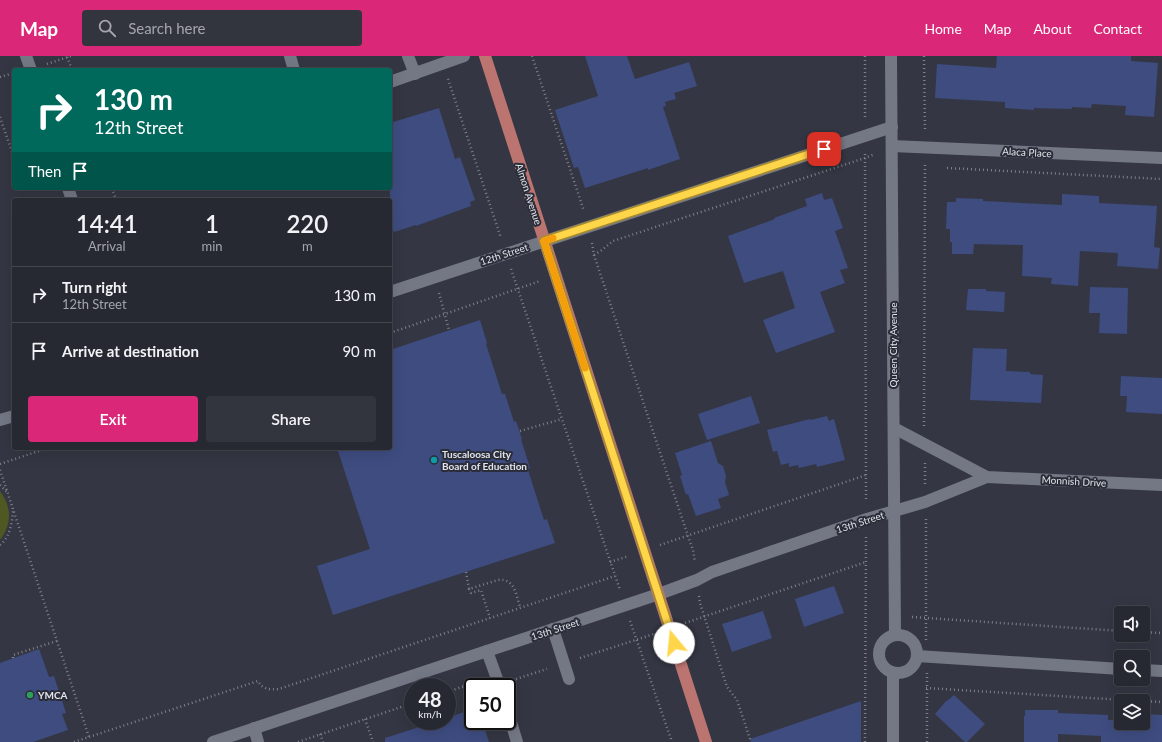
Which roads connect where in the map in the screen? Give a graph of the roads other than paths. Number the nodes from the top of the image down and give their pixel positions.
1 (26, 56) edge
2 (290, 56) edge
3 (408, 56) edge
4 (464, 56) edge
5 (485, 56) edge
6 (891, 56) edge
7 (30, 68) edge
8 (293, 68) edge
9 (415, 74) junction
10 (393, 79) edge
11 (892, 127) junction
12 (892, 146) junction
13 (1162, 158) edge
14 (544, 241) junction
15 (392, 291) edge
16 (12, 417) edge
17 (0, 420) edge
18 (894, 428) junction
19 (987, 477) junction
20 (1162, 485) edge
21 (894, 511) junction
22 (659, 594) junction
23 (553, 630) junction
24 (895, 635) junction
25 (487, 651) junction
26 (922, 656) junction
27 (1114, 668) edge
28 (1150, 670) edge
29 (1162, 671) edge
30 (893, 673) junction
31 (497, 678) edge
32 (569, 679) dead end
33 (254, 728) junction
34 (513, 730) edge
35 (213, 742) edge
36 (258, 742) edge
37 (517, 742) edge
38 (706, 742) edge
39 (893, 742) edge

1 - 7 street
2 - 8 street
3 - 9 street
4 - 9 street
5 - 14 main road, Almon Avenue
6 - 11 street, Queen City Avenue
9 - 10 street
11 - 12 street, Queen City Avenue
11 - 14 street, 12th Street
12 - 13 street, Alaca Place
12 - 18 street, Queen City Avenue
14 - 15 street, 12th Street
14 - 22 main road, Almon Avenue
16 - 17 street
18 - 19 street, Monnish Drive
18 - 21 street, Queen City Avenue
19 - 20 street, Monnish Drive
19 - 21 street, Monnish Drive
21 - 22 street, 13th Street
21 - 24 street, Queen City Avenue
22 - 23 street, 13th Street
22 - 38 main road, Almon Avenue
23 - 25 street, 13th Street
23 - 32 street
24 - 26 street
24 - 30 street
25 - 31 street
25 - 33 street, 13th Street
26 - 27 street
26 - 30 street
28 - 29 street
30 - 39 street
33 - 35 street, 13th Street
33 - 36 street
34 - 37 street

